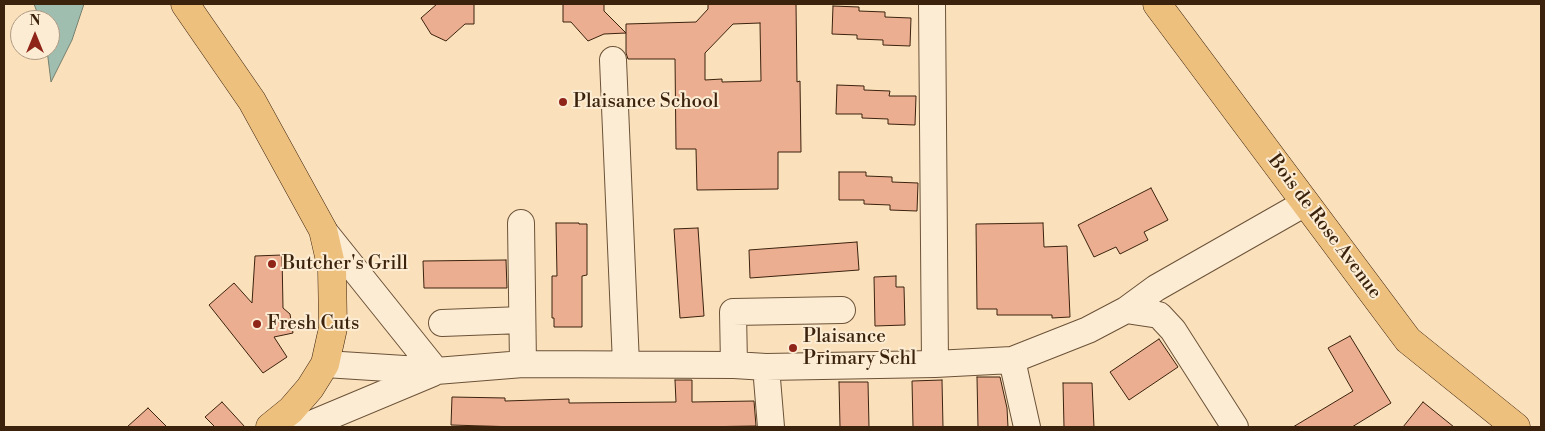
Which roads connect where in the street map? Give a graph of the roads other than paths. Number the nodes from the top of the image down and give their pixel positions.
1 (185, 4) edge
2 (932, 4) edge
3 (1157, 4) edge
4 (613, 60) dead end
5 (1300, 206) dead end
6 (521, 223) dead end
7 (323, 230) junction
8 (842, 310) dead end
9 (1126, 310) junction
10 (522, 320) junction
11 (442, 322) dead end
12 (1012, 360) junction
13 (325, 364) junction
14 (523, 364) junction
15 (626, 364) junction
16 (935, 364) junction
17 (734, 365) junction
18 (766, 367) junction
19 (436, 371) junction
20 (270, 427) edge
21 (304, 427) edge
22 (771, 427) edge
23 (1027, 427) edge
24 (1235, 427) edge
25 (1516, 427) edge

1 - 7 main road
2 - 16 street
3 - 25 main road, Bois de Rose Avenue
4 - 15 street
5 - 9 street
6 - 10 street
7 - 13 main road
7 - 19 street
8 - 17 street
9 - 12 street
9 - 24 street
10 - 11 street
10 - 14 street
12 - 16 street
12 - 23 street
13 - 19 street
13 - 20 main road
14 - 15 street
14 - 19 street
15 - 17 street
16 - 18 street
17 - 18 street
18 - 22 street
19 - 21 street

